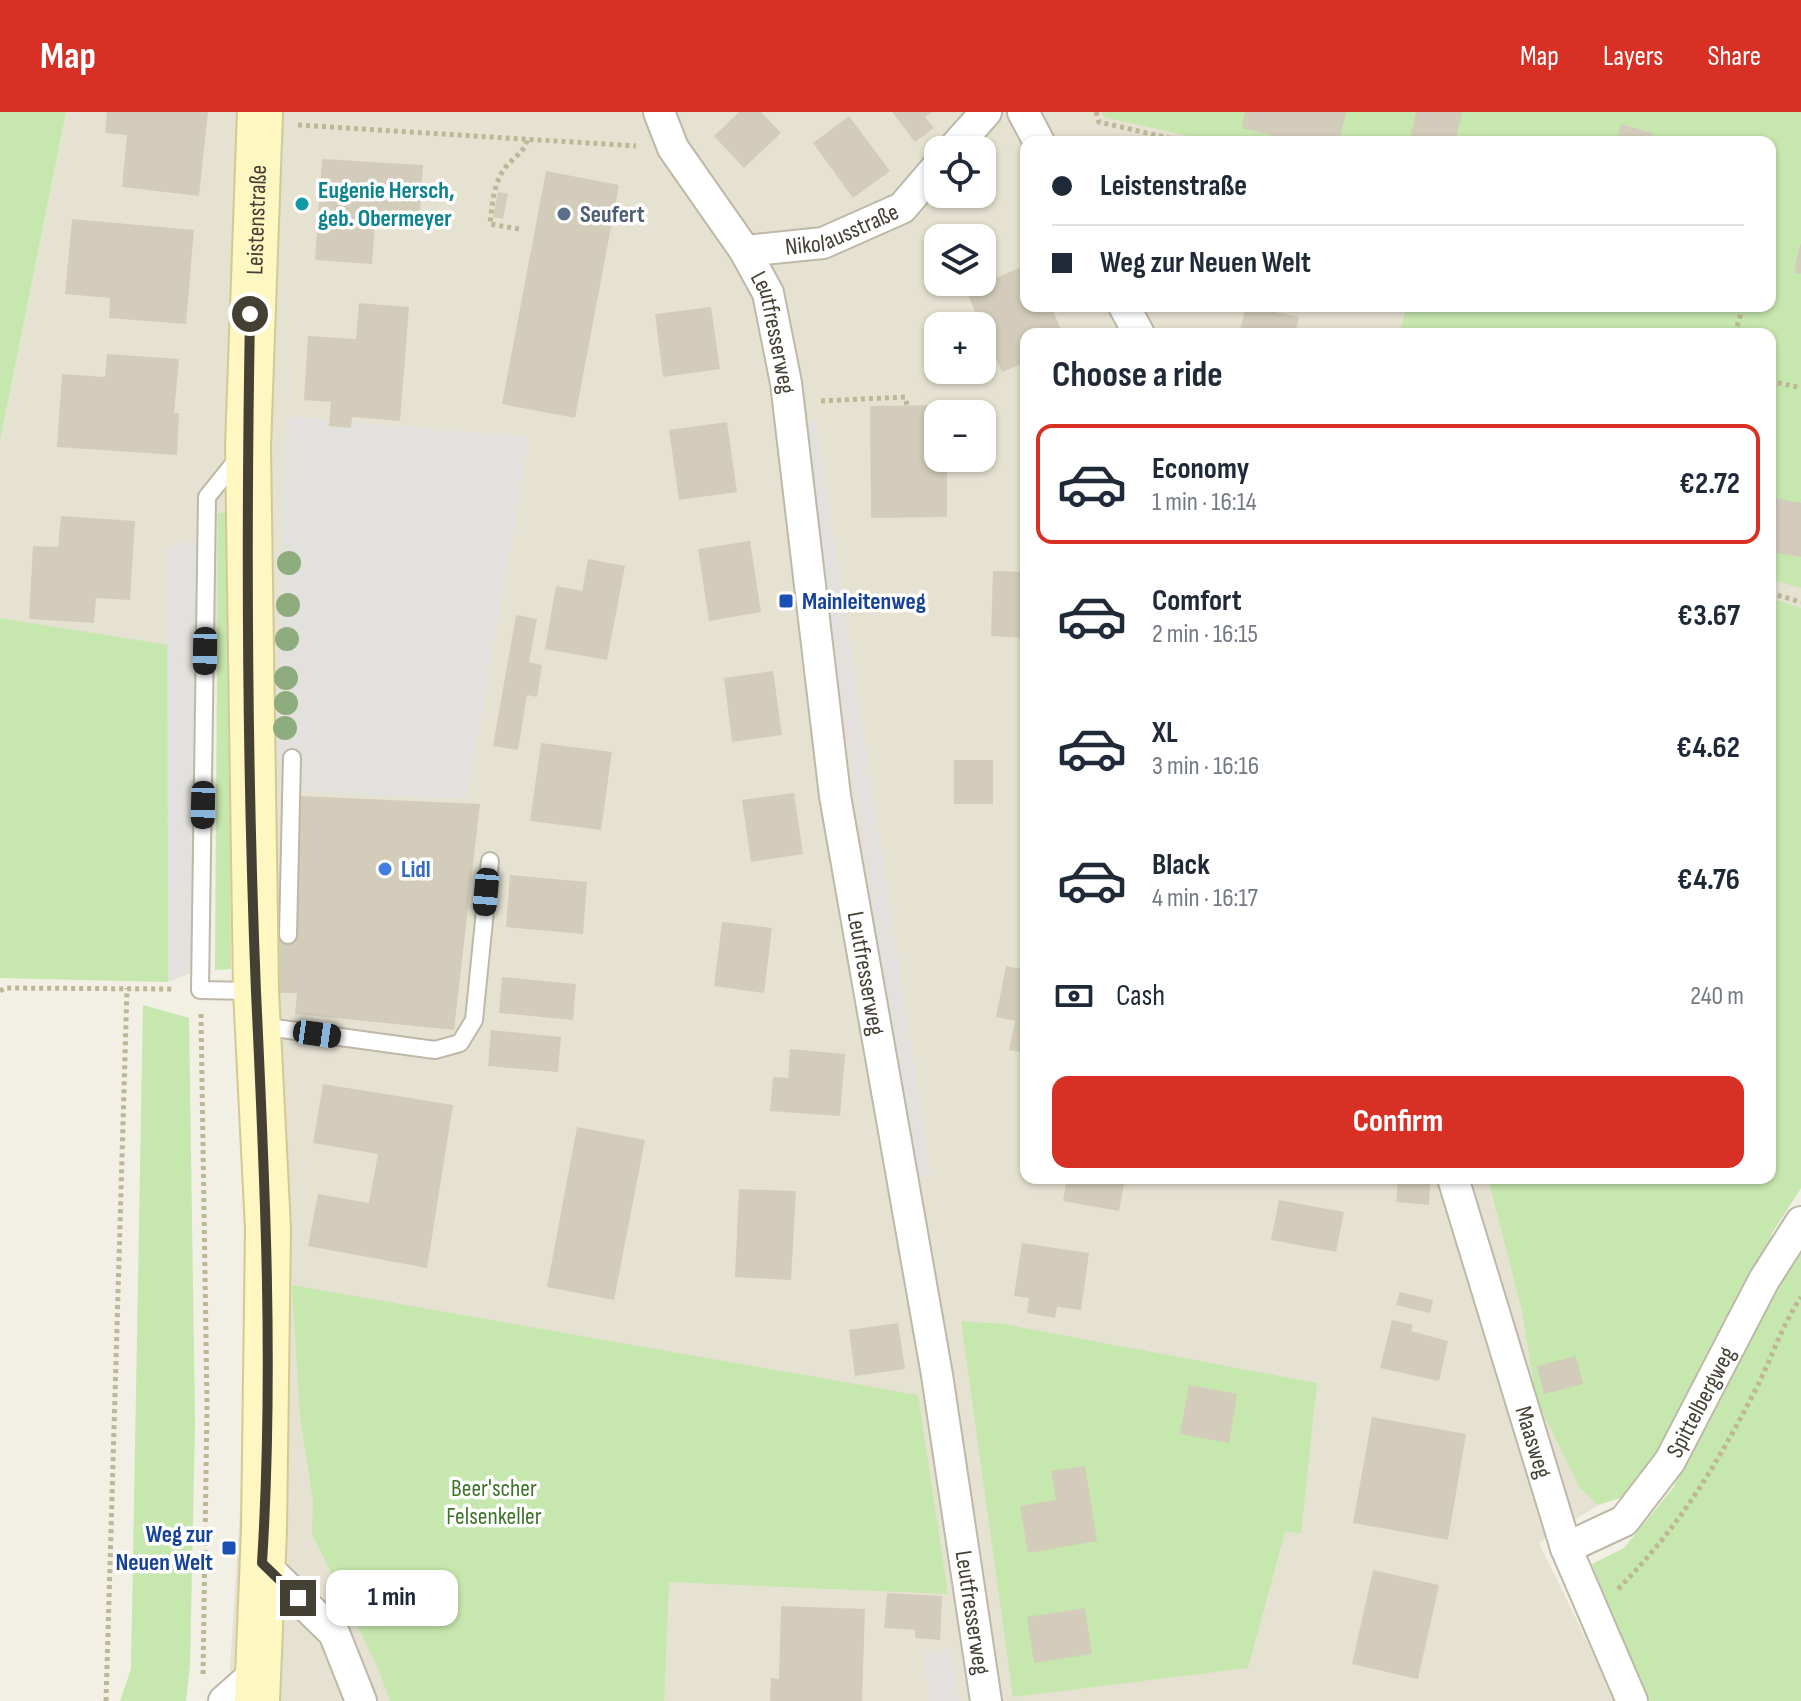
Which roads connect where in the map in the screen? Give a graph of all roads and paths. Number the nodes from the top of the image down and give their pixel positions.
1 (659, 112) edge
2 (986, 112) edge
3 (1023, 112) edge
4 (1096, 112) edge
5 (259, 117) edge
6 (965, 136) edge
7 (1036, 136) edge
8 (1160, 136) edge
9 (527, 139) junction
10 (673, 148) junction
11 (924, 182) edge
12 (519, 229) dead end
13 (745, 251) junction
14 (1776, 382) edge
15 (1801, 388) edge
16 (813, 402) dead end
17 (907, 405) dead end
18 (248, 447) junction
19 (1776, 595) edge
20 (1801, 602) edge
21 (292, 758) dead end
22 (490, 861) dead end
23 (288, 935) dead end
24 (127, 988) junction
25 (200, 990) junction
26 (0, 991) edge
27 (257, 1008) junction
28 (1455, 1184) edge
29 (1801, 1222) edge
30 (1566, 1548) junction
31 (262, 1563) junction
32 (258, 1686) edge
33 (216, 1694) edge
34 (106, 1701) edge
35 (361, 1701) edge
36 (986, 1701) edge
37 (1632, 1701) edge

1 - 10 street
2 - 6 street
3 - 7 street
4 - 8 path
5 - 9 path
5 - 18 main road, Leistenstraße
9 - 10 path
9 - 12 path
10 - 13 street
11 - 13 street, Nikolausstraße
13 - 36 street, Leutfresserweg
14 - 15 path
16 - 17 path
18 - 25 lane
18 - 27 main road, Leistenstraße
19 - 20 path
21 - 23 lane
22 - 27 lane
24 - 25 path
24 - 26 path
24 - 34 path
25 - 27 lane
25 - 33 path
27 - 31 main road, Leistenstraße
28 - 30 street, Maasweg
29 - 30 street, Spittelbergweg
30 - 37 street, Maasweg
31 - 32 main road, Leistenstraße
31 - 35 street
32 - 33 street, Leistenstraße

